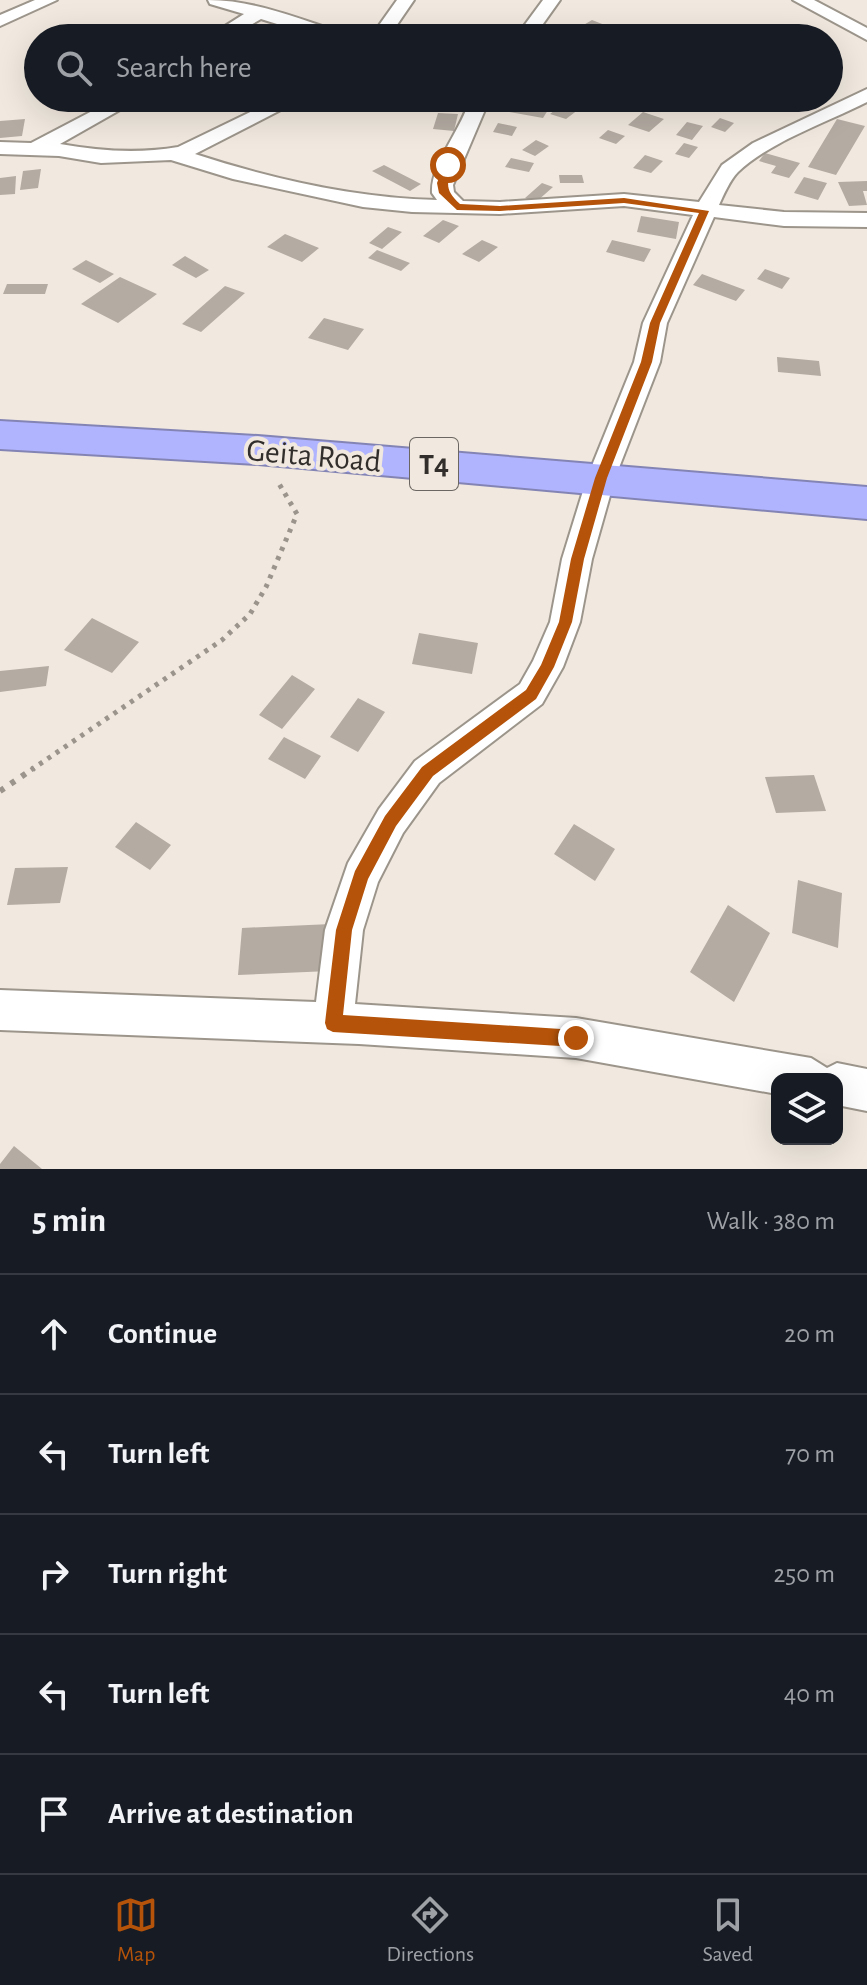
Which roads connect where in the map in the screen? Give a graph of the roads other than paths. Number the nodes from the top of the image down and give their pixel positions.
1 (49, 0) edge
2 (216, 0) edge
3 (406, 0) edge
4 (552, 0) edge
5 (801, 0) edge
6 (261, 12) junction
7 (0, 21) edge
8 (240, 24) edge
9 (298, 24) edge
10 (389, 24) edge
11 (534, 24) edge
12 (867, 35) edge
13 (867, 95) edge
14 (843, 107) edge
15 (105, 112) edge
16 (265, 112) edge
17 (479, 112) edge
18 (832, 112) edge
19 (0, 148) edge
20 (36, 149) junction
21 (173, 154) junction
22 (457, 207) junction
23 (704, 211) junction
24 (867, 220) edge
25 (0, 435) edge
26 (601, 478) junction
27 (867, 503) edge
28 (0, 1010) edge
29 (333, 1023) junction
30 (777, 1073) edge
31 (843, 1085) edge
32 (867, 1090) edge

1 - 7 street
2 - 6 street
3 - 10 street
4 - 11 street
5 - 12 street
6 - 8 street
6 - 9 street
13 - 14 street
15 - 20 street
16 - 21 street
17 - 22 street
18 - 23 street
19 - 20 street
20 - 21 street
21 - 22 street
22 - 23 street
23 - 24 street
23 - 26 street
25 - 26 highway, Geita Road / T4
26 - 27 highway, Geita Road / T4
26 - 29 street
28 - 29 street
29 - 30 street
31 - 32 street

